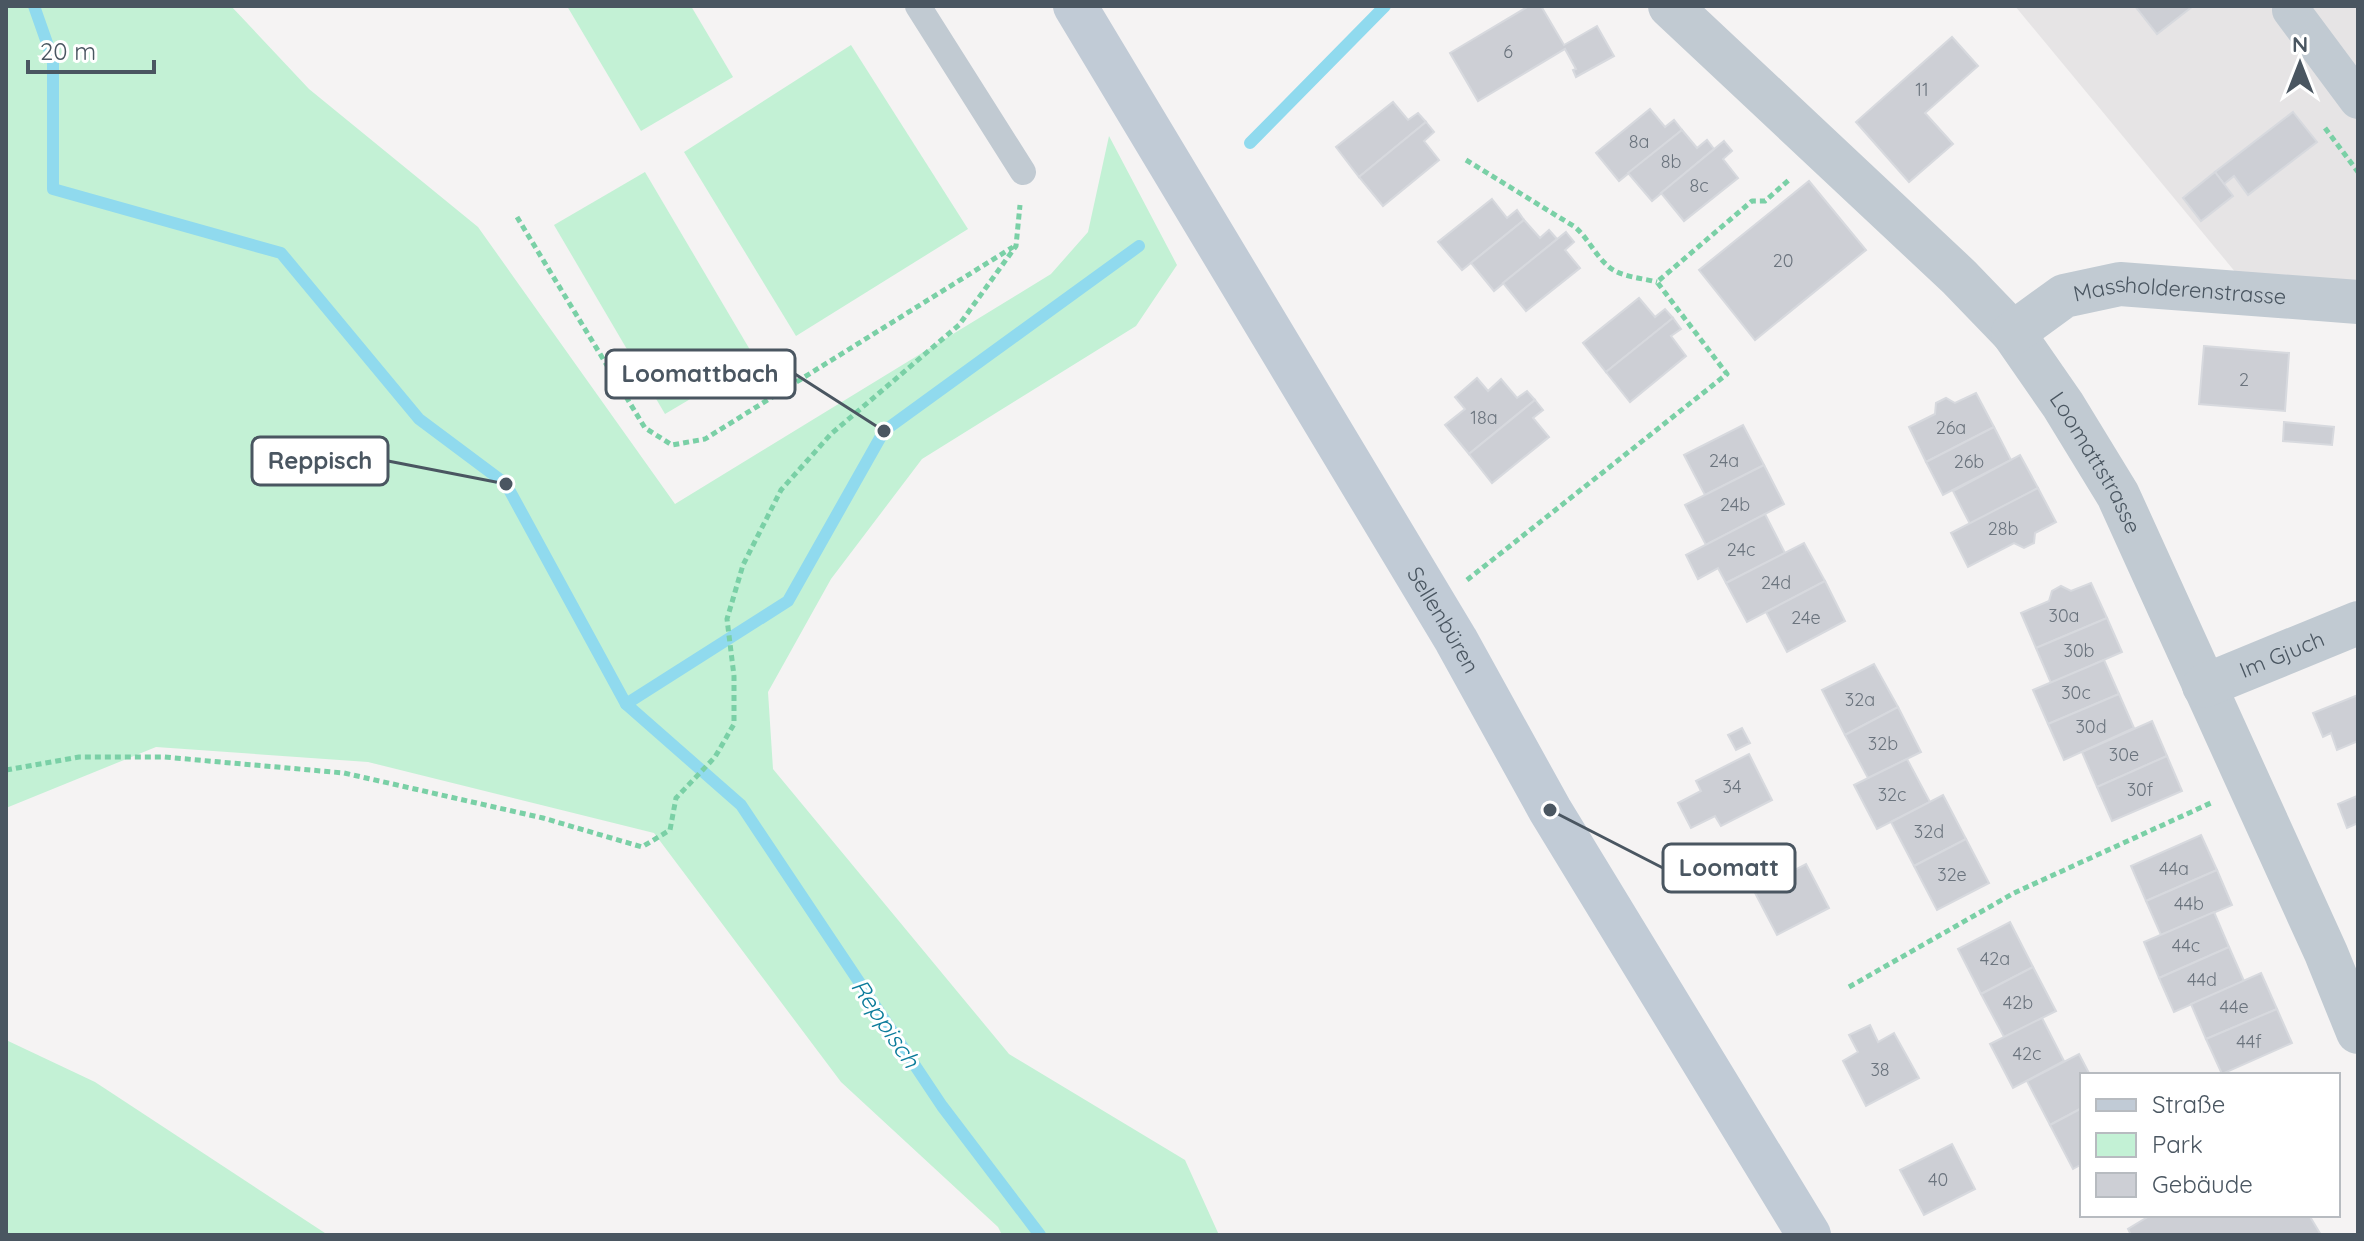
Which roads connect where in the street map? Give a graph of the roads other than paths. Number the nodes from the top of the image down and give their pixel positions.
1 (918, 6) edge
2 (1075, 6) edge
3 (1670, 6) edge
4 (2291, 10) dead end
5 (2358, 100) edge
6 (1023, 172) road end
7 (2358, 302) edge
8 (2013, 333) junction
9 (2358, 623) edge
10 (2204, 686) junction
11 (2358, 1032) edge
12 (1809, 1235) edge

1 - 6 lane
2 - 12 main road, Sellenbüren
3 - 8 street, Loomattstrasse
4 - 5 street
7 - 8 street, Massholderenstrasse
8 - 10 street, Loomattstrasse
9 - 10 street, Im Gjuch
10 - 11 street, Loomattstrasse

